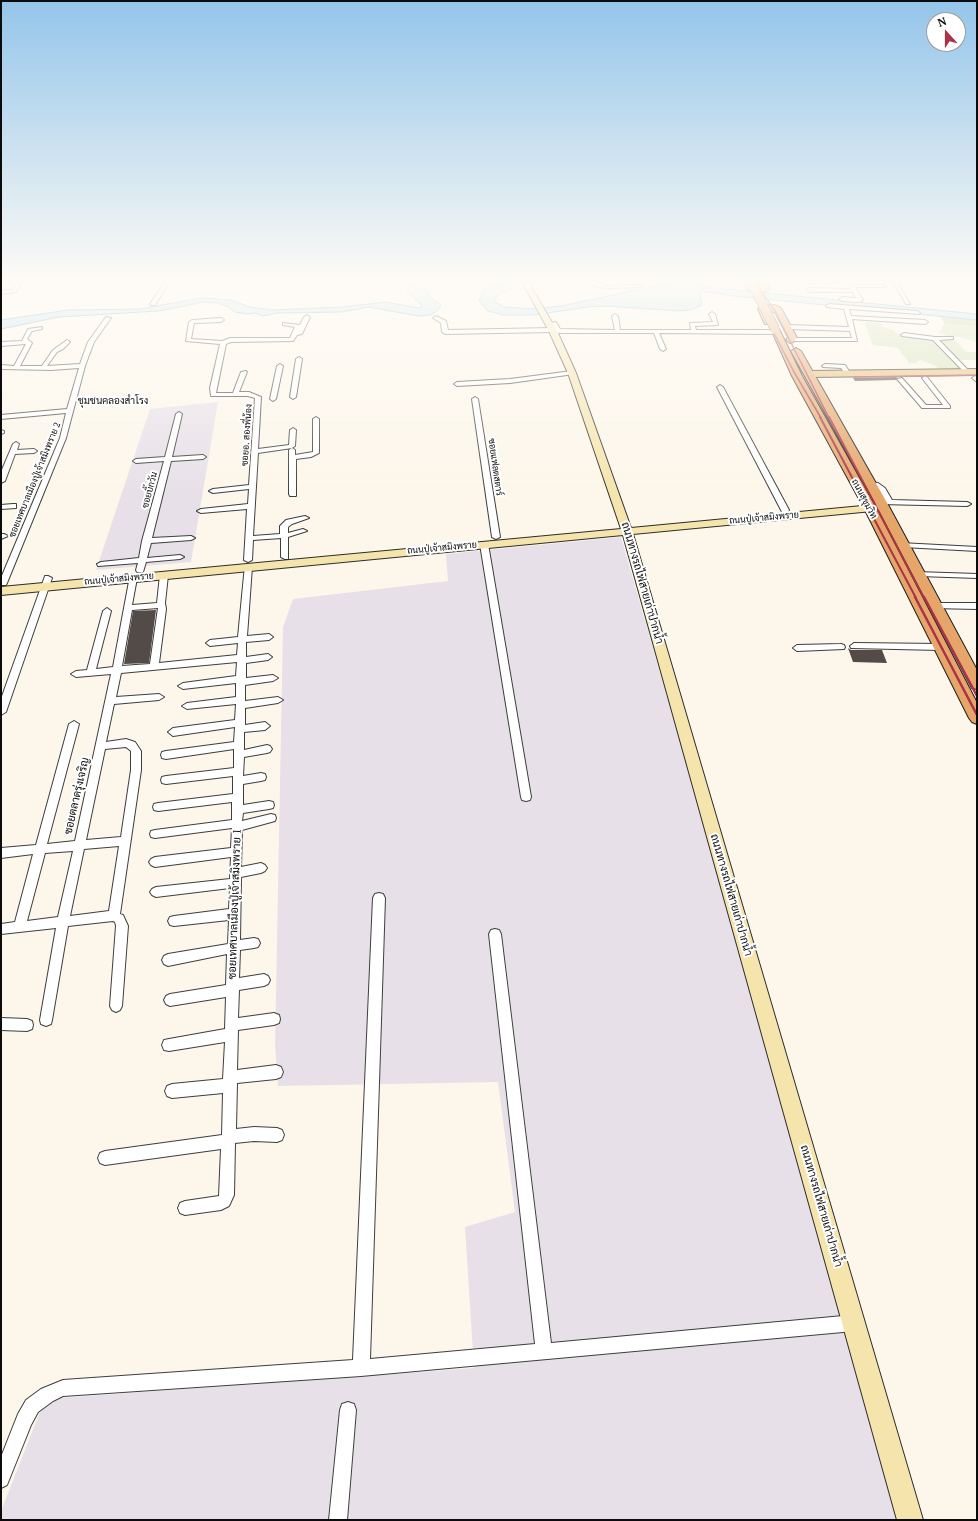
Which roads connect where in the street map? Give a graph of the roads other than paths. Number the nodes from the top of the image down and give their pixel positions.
1 (25, 351) edge
2 (55, 351) edge
3 (88, 351) edge
4 (221, 351) edge
5 (563, 351) edge
6 (786, 351) edge
7 (794, 351) edge
8 (947, 351) edge
9 (787, 355) junction
10 (798, 355) junction
11 (299, 358) dead end
12 (16, 366) junction
13 (82, 366) junction
14 (280, 366) dead end
15 (825, 366) dead end
16 (1, 367) edge
17 (44, 367) junction
18 (244, 372) dead end
19 (967, 372) junction
20 (572, 373) junction
21 (848, 374) junction
22 (797, 376) junction
23 (811, 377) junction
24 (976, 377) edge
25 (900, 378) junction
26 (925, 378) junction
27 (457, 384) dead end
28 (720, 387) dead end
29 (236, 394) junction
30 (293, 398) dead end
31 (273, 399) dead end
32 (475, 399) dead end
33 (71, 411) junction
34 (179, 414) dead end
35 (1, 417) edge
36 (316, 419) dead end
37 (293, 430) dead end
38 (16, 444) dead end
39 (292, 446) junction
40 (34, 451) dead end
41 (13, 452) junction
42 (254, 452) junction
43 (203, 457) dead end
44 (292, 457) junction
45 (168, 459) junction
46 (136, 461) dead end
47 (1, 481) edge
48 (252, 487) junction
49 (212, 491) dead end
50 (293, 494) dead end
51 (878, 504) junction
52 (967, 504) dead end
53 (13, 506) dead end
54 (251, 506) junction
55 (1, 507) edge
56 (785, 510) junction
57 (201, 511) dead end
58 (306, 518) dead end
59 (626, 528) junction
60 (303, 531) dead end
61 (284, 536) junction
62 (496, 537) junction
63 (191, 538) dead end
64 (250, 538) junction
65 (146, 541) junction
66 (484, 544) junction
67 (903, 545) junction
68 (400, 549) junction
69 (977, 549) edge
70 (285, 557) junction
71 (180, 558) dead end
72 (248, 563) junction
73 (101, 564) dead end
74 (138, 569) junction
75 (919, 574) junction
76 (164, 575) junction
77 (977, 576) edge
78 (46, 582) junction
79 (2, 585) edge
80 (160, 605) junction
81 (935, 606) junction
82 (977, 606) edge
83 (128, 608) junction
84 (107, 611) dead end
85 (269, 637) dead end
86 (242, 640) junction
87 (210, 643) dead end
88 (854, 646) dead end
89 (842, 647) dead end
90 (940, 647) junction
91 (797, 648) dead end
92 (268, 658) dead end
93 (242, 659) junction
94 (154, 666) junction
95 (117, 669) junction
96 (91, 672) junction
97 (76, 674) dead end
98 (273, 678) dead end
99 (241, 681) junction
100 (977, 684) edge
101 (183, 686) dead end
102 (159, 697) dead end
103 (278, 700) dead end
104 (110, 701) junction
105 (241, 702) junction
106 (187, 706) dead end
107 (1, 712) edge
108 (977, 718) edge
109 (74, 724) dead end
110 (241, 726) junction
111 (265, 726) dead end
112 (173, 732) dead end
113 (101, 746) junction
114 (240, 749) junction
115 (267, 749) dead end
116 (166, 755) dead end
117 (239, 776) junction
118 (261, 777) dead end
119 (166, 780) dead end
120 (526, 796) dead end
121 (238, 797) junction
122 (269, 804) dead end
123 (158, 807) dead end
124 (238, 810) junction
125 (271, 818) dead end
126 (237, 825) junction
127 (155, 834) dead end
128 (125, 841) junction
129 (78, 846) junction
130 (40, 850) junction
131 (237, 852) junction
132 (1, 854) edge
133 (155, 862) dead end
134 (261, 868) dead end
135 (236, 878) junction
136 (156, 892) dead end
137 (380, 898) dead end
138 (234, 914) junction
139 (114, 916) junction
140 (174, 922) dead end
141 (63, 923) junction
142 (19, 928) junction
143 (1, 929) edge
144 (496, 934) dead end
145 (254, 943) dead end
146 (233, 947) junction
147 (168, 960) dead end
148 (264, 980) dead end
149 (233, 988) junction
150 (170, 1000) dead end
151 (116, 1006) dead end
152 (274, 1018) dead end
153 (46, 1020) dead end
154 (1, 1024) edge
155 (27, 1025) dead end
156 (232, 1030) junction
157 (169, 1045) dead end
158 (276, 1072) dead end
159 (231, 1081) junction
160 (172, 1091) dead end
161 (277, 1136) dead end
162 (229, 1139) junction
163 (105, 1158) dead end
164 (185, 1208) dead end
165 (854, 1323) junction
166 (544, 1352) junction
167 (361, 1368) junction
168 (348, 1410) dead end
169 (1, 1479) edge
170 (338, 1520) edge
171 (910, 1520) edge

1 - 12 street
2 - 17 street
3 - 13 street, ซอยเทศบาลเมืองปู่เจ้าสมิงพราย 2
4 - 29 street, ซอยอ. สองพี่น้อง
5 - 20 main road, ถนนทางรถไฟสายเก่าปากน้ำ
6 - 9 highway, ถนนสุขุมวิท
7 - 10 highway, ถนนสุขุมวิท
8 - 19 street
9 - 10 highway
9 - 22 highway, ถนนสุขุมวิท
10 - 23 highway, ถนนสุขุมวิท
11 - 30 street
12 - 16 street
12 - 17 street
13 - 17 street
13 - 33 street, ซอยเทศบาลเมืองปู่เจ้าสมิงพราย 2
14 - 31 street
15 - 21 street
18 - 29 street
19 - 21 main road
19 - 24 main road
20 - 27 street
20 - 59 main road, ถนนทางรถไฟสายเก่าปากน้ำ
21 - 23 main road
22 - 23 highway
22 - 51 highway, ถนนสุขุมวิท
23 - 25 main road
23 - 51 highway, ถนนสุขุมวิท
24 - 26 main road
25 - 26 main road
25 - 26 street
28 - 56 street
29 - 42 street, ซอยอ. สองพี่น้อง
32 - 62 street, ซอยแฟลตสตาร์
33 - 35 street
33 - 79 street, ซอยเทศบาลเมืองปู่เจ้าสมิงพราย 2
34 - 45 street, ซอยบิ๊กวัน
36 - 44 street
37 - 39 street
38 - 41 street
39 - 42 street
39 - 44 street
40 - 41 street
41 - 47 street
42 - 48 street, ซอยอ. สองพี่น้อง
43 - 45 street
44 - 50 street
45 - 46 street
45 - 65 street, ซอยบิ๊กวัน
48 - 49 street
48 - 54 street, ซอยอ. สองพี่น้อง
51 - 52 street
51 - 56 main road, ถนนปู่เจ้าสมิงพราย
51 - 59 main road, ถนนปู่เจ้าสมิงพราย
51 - 67 highway, ถนนสุขุมวิท
51 - 90 highway, ถนนสุขุมวิท
53 - 55 street
54 - 57 street
54 - 64 street, ซอยอ. สองพี่น้อง
56 - 59 main road, ถนนปู่เจ้าสมิงพราย
58 - 61 street
59 - 62 main road, ถนนปู่เจ้าสมิงพราย
59 - 66 main road, ถนนปู่เจ้าสมิงพราย
59 - 165 main road, ถนนทางรถไฟสายเก่าปากน้ำ
60 - 61 street
61 - 64 street
61 - 70 street
62 - 68 main road, ถนนปู่เจ้าสมิงพราย
63 - 65 street
64 - 72 street, ซอยอ. สองพี่น้อง
65 - 74 street, ซอยบิ๊กวัน
66 - 68 main road, ถนนปู่เจ้าสมิงพราย
66 - 120 street
67 - 69 street
67 - 75 highway, ถนนสุขุมวิท
68 - 70 main road, ถนนปู่เจ้าสมิงพราย
68 - 72 main road, ถนนปู่เจ้าสมิงพราย
70 - 72 main road, ถนนปู่เจ้าสมิงพราย
71 - 74 street
72 - 74 main road, ถนนปู่เจ้าสมิงพราย
72 - 76 main road, ถนนปู่เจ้าสมิงพราย
72 - 86 street, ซอยเทศบาลเมืองปู่เจ้าสมิงพราย 1
73 - 74 street
74 - 76 main road, ถนนปู่เจ้าสมิงพราย
74 - 78 main road, ถนนปู่เจ้าสมิงพราย
74 - 83 street, ซอยตลาดรุ่งเจริญ
75 - 77 street
75 - 81 highway, ถนนสุขุมวิท
76 - 80 street
78 - 79 main road, ถนนปู่เจ้าสมิงพราย
78 - 107 street
80 - 83 street
80 - 94 street
81 - 82 street
81 - 100 highway, ถนนสุขุมวิท
83 - 95 street, ซอยตลาดรุ่งเจริญ
84 - 96 street
85 - 86 street
86 - 87 street
86 - 93 street, ซอยเทศบาลเมืองปู่เจ้าสมิงพราย 1
88 - 90 street
89 - 91 street
90 - 108 highway, ถนนสุขุมวิท
92 - 93 street
93 - 94 street
93 - 99 street, ซอยเทศบาลเมืองปู่เจ้าสมิงพราย 1
94 - 95 street
95 - 96 street
95 - 104 street, ซอยตลาดรุ่งเจริญ
96 - 97 street
98 - 99 street
99 - 101 street
99 - 105 street, ซอยเทศบาลเมืองปู่เจ้าสมิงพราย 1
102 - 104 street
103 - 105 street
104 - 113 street, ซอยตลาดรุ่งเจริญ
105 - 106 street
105 - 110 street, ซอยเทศบาลเมืองปู่เจ้าสมิงพราย 1
109 - 130 street
110 - 111 street
110 - 112 street
110 - 114 street, ซอยเทศบาลเมืองปู่เจ้าสมิงพราย 1
113 - 128 street
113 - 129 street, ซอยตลาดรุ่งเจริญ
114 - 115 street
114 - 116 street
114 - 117 street, ซอยเทศบาลเมืองปู่เจ้าสมิงพราย 1
117 - 118 street
117 - 119 street
117 - 121 street, ซอยเทศบาลเมืองปู่เจ้าสมิงพราย 1
121 - 123 street
121 - 124 street, ซอยเทศบาลเมืองปู่เจ้าสมิงพราย 1
122 - 124 street
124 - 126 street, ซอยเทศบาลเมืองปู่เจ้าสมิงพราย 1
125 - 126 street
126 - 127 street
126 - 131 street, ซอยเทศบาลเมืองปู่เจ้าสมิงพราย 1
128 - 129 street
128 - 139 street
129 - 130 street
129 - 141 street, ซอยตลาดรุ่งเจริญ
130 - 132 street
130 - 142 street
131 - 133 street
131 - 135 street, ซอยเทศบาลเมืองปู่เจ้าสมิงพราย 1
134 - 135 street
135 - 136 street
135 - 138 street, ซอยเทศบาลเมืองปู่เจ้าสมิงพราย 1
137 - 167 street
138 - 140 street
138 - 146 street, ซอยเทศบาลเมืองปู่เจ้าสมิงพราย 1
139 - 141 street
139 - 151 street
141 - 142 street
141 - 153 street, ซอยตลาดรุ่งเจริญ
142 - 143 street
144 - 166 street
145 - 146 street
146 - 147 street
146 - 149 street, ซอยเทศบาลเมืองปู่เจ้าสมิงพราย 1
148 - 149 street
149 - 150 street
149 - 156 street, ซอยเทศบาลเมืองปู่เจ้าสมิงพราย 1
152 - 156 street
154 - 155 street
156 - 157 street
156 - 159 street, ซอยเทศบาลเมืองปู่เจ้าสมิงพราย 1
158 - 159 street
159 - 160 street
159 - 162 street, ซอยเทศบาลเมืองปู่เจ้าสมิงพราย 1
161 - 162 street
162 - 163 street
162 - 164 street, ซอยเทศบาลเมืองปู่เจ้าสมิงพราย 1
165 - 166 street
165 - 171 main road, ถนนทางรถไฟสายเก่าปากน้ำ
166 - 167 street
167 - 169 street
168 - 170 street

